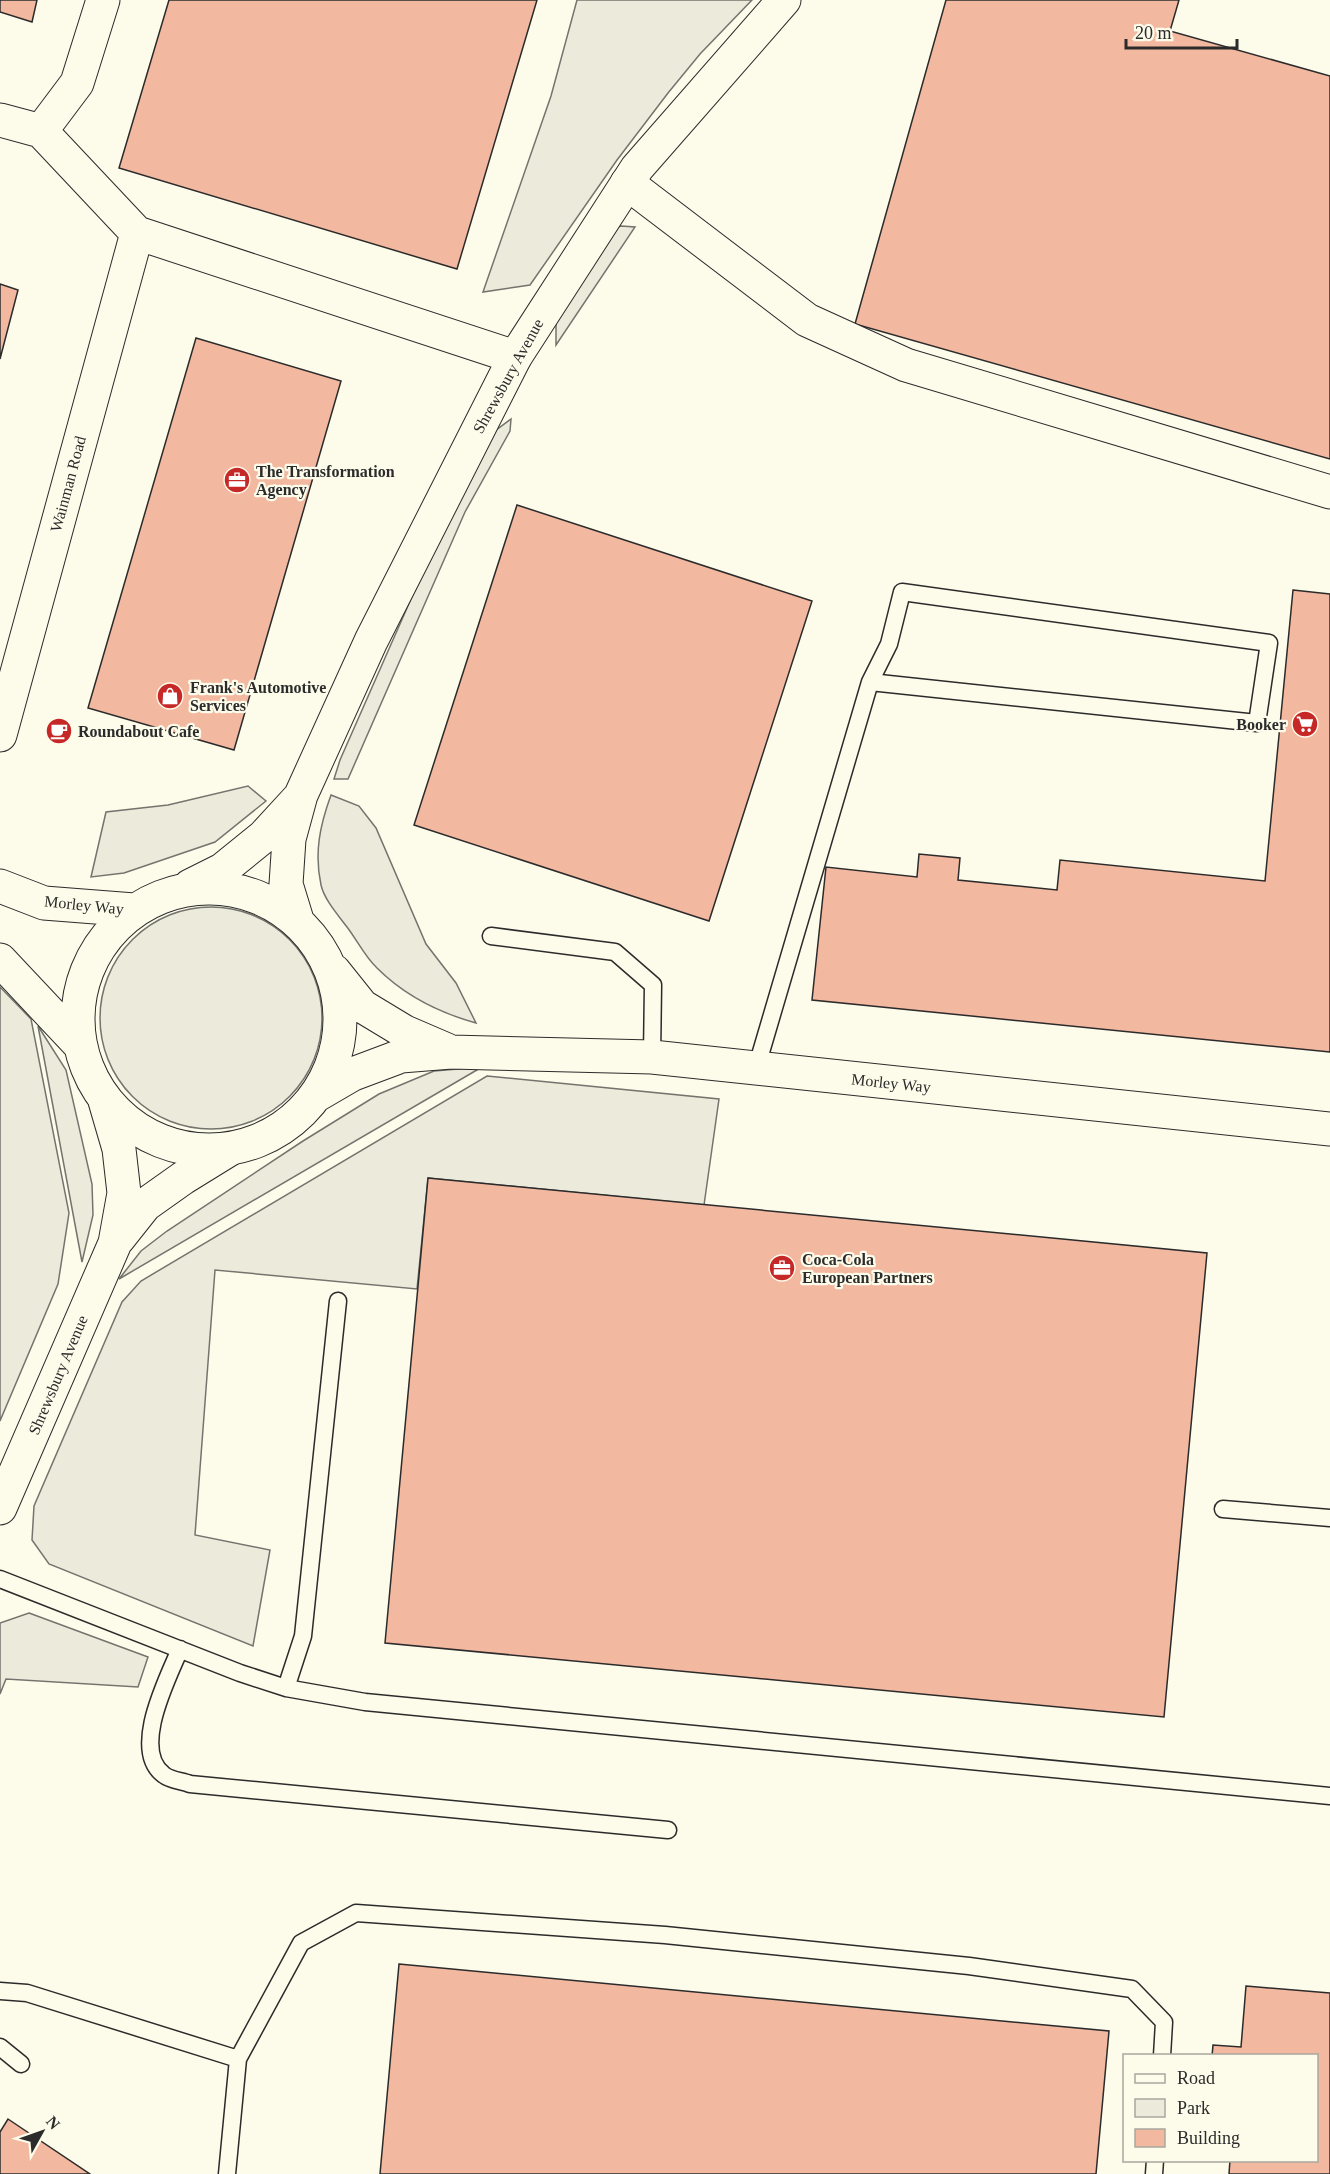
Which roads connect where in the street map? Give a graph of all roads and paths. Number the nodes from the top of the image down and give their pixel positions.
1 (103, 0) edge
2 (784, 0) edge
3 (0, 120) edge
4 (41, 131) junction
5 (627, 183) junction
6 (137, 233) junction
7 (515, 357) junction
8 (1330, 492) edge
9 (870, 682) junction
10 (0, 735) edge
11 (301, 795) junction
12 (0, 886) edge
13 (182, 890) junction
14 (134, 910) junction
15 (297, 920) junction
16 (491, 936) dead end
17 (0, 960) edge
18 (329, 965) junction
19 (79, 1044) junction
20 (451, 1052) junction
21 (652, 1057) junction
22 (756, 1069) junction
23 (317, 1095) junction
24 (105, 1101) junction
25 (1330, 1129) edge
26 (230, 1149) junction
27 (115, 1243) junction
28 (338, 1300) dead end
29 (0, 1508) edge
30 (1223, 1509) dead end
31 (1330, 1518) edge
32 (0, 1579) edge
33 (180, 1649) junction
34 (286, 1688) junction
35 (1330, 1796) edge
36 (668, 1830) dead end
37 (0, 1991) edge
38 (0, 2047) edge
39 (1162, 2054) edge
40 (238, 2059) junction
41 (21, 2064) dead end
42 (227, 2174) edge

1 - 4 street
2 - 5 street, Shrewsbury Avenue
3 - 4 street
4 - 6 street
5 - 7 street, Shrewsbury Avenue
5 - 8 street
6 - 7 street
6 - 10 street, Wainman Road
7 - 11 street, Shrewsbury Avenue
9 - 9 lane
9 - 22 lane
11 - 13 street, Shrewsbury Avenue
11 - 15 street, Shrewsbury Avenue
12 - 14 street, Morley Way
13 - 14 street
13 - 15 street
14 - 19 street
15 - 18 street
16 - 21 lane
17 - 19 street
18 - 20 street, Morley Way
18 - 23 street
19 - 24 street
20 - 21 street, Morley Way
20 - 23 street, Morley Way
21 - 22 street, Morley Way
22 - 25 street, Morley Way
23 - 26 street
24 - 26 street
24 - 27 street, Shrewsbury Avenue
26 - 27 street, Shrewsbury Avenue
27 - 29 street, Shrewsbury Avenue
28 - 34 lane
30 - 31 lane
32 - 33 lane
33 - 34 lane
33 - 36 lane
34 - 35 lane
37 - 40 lane
38 - 41 lane
39 - 40 lane
40 - 42 lane

